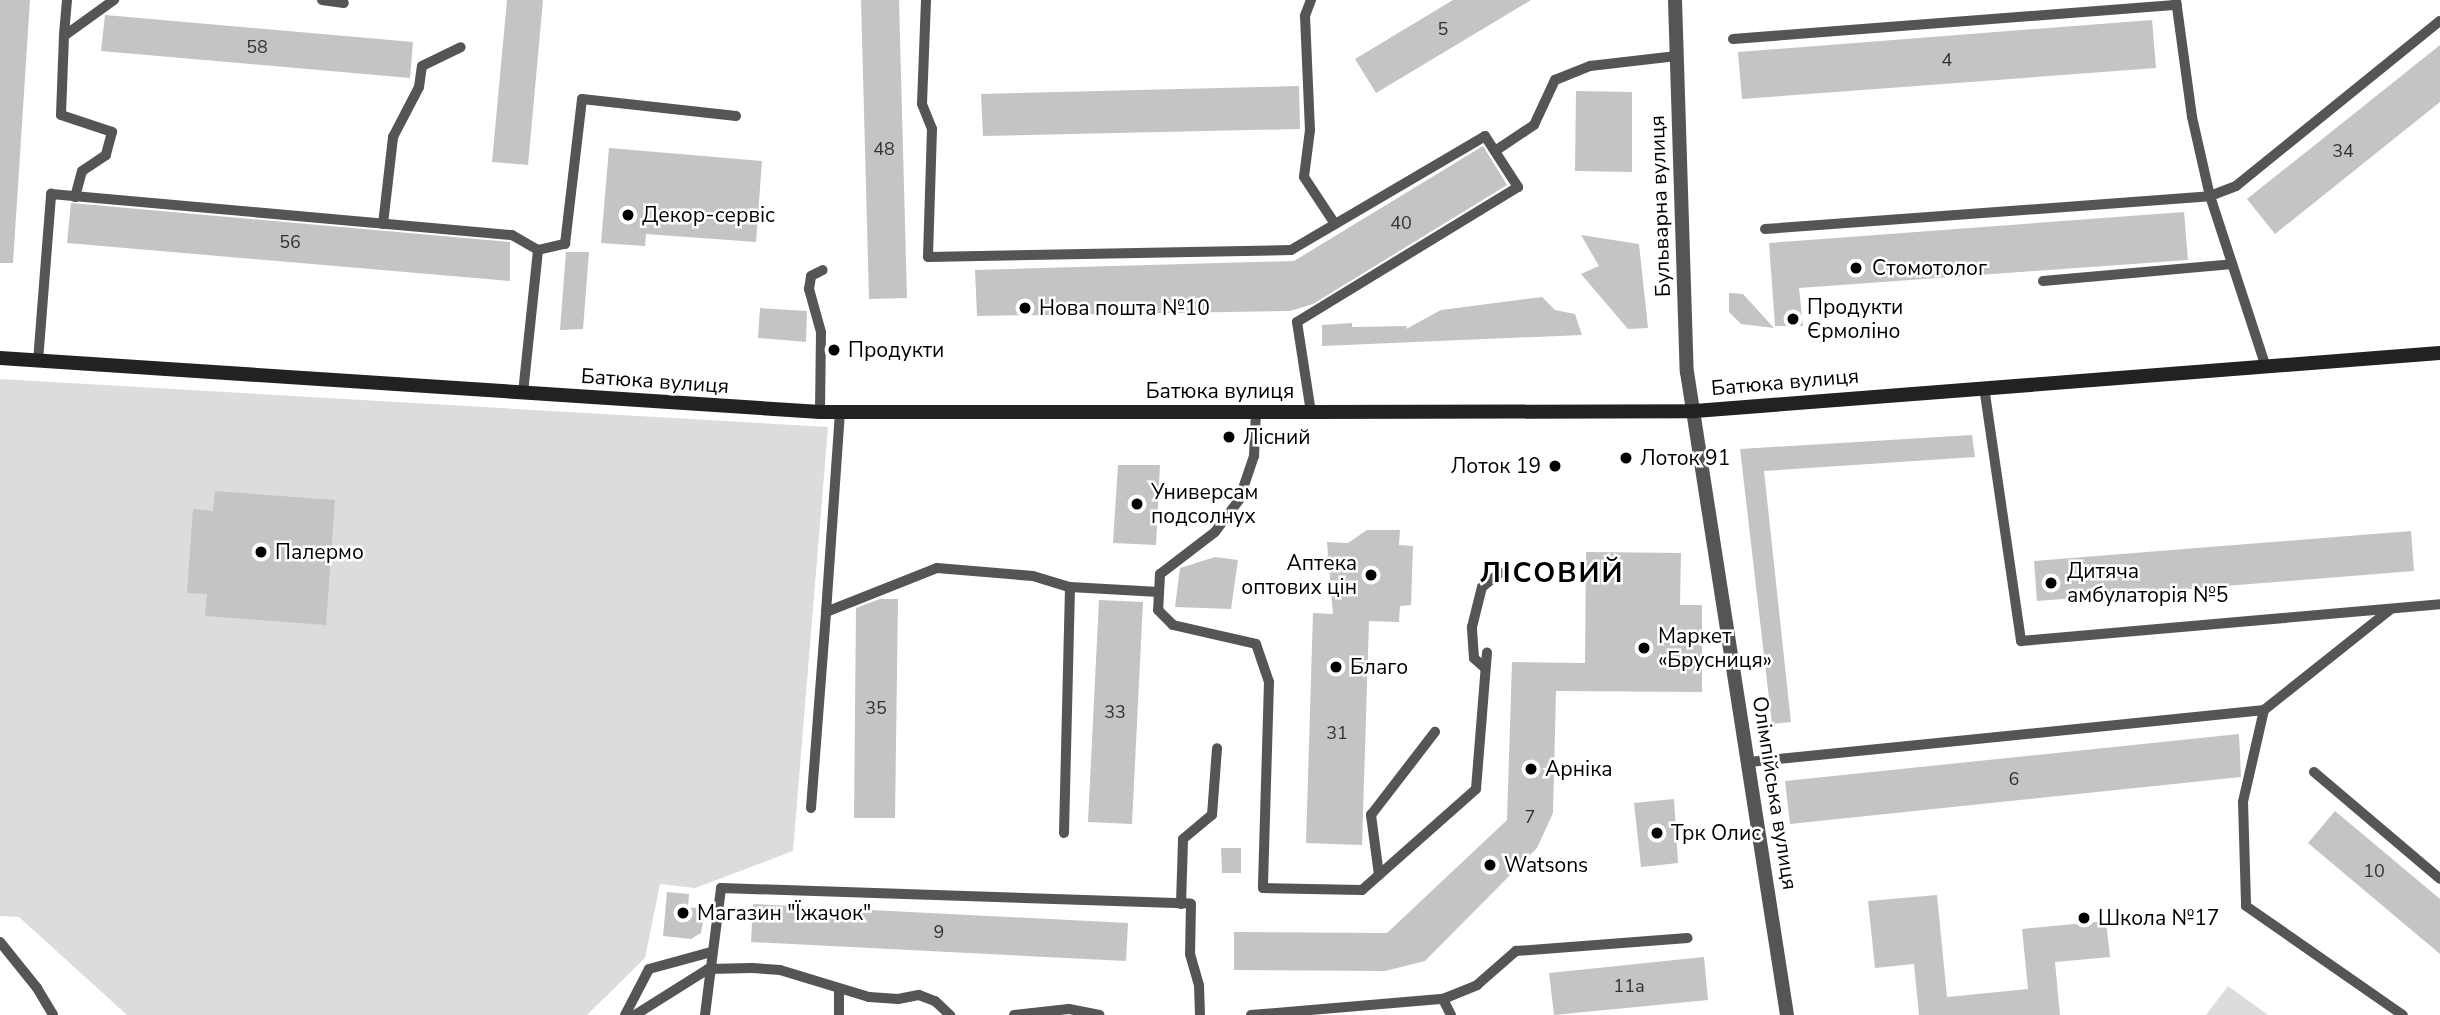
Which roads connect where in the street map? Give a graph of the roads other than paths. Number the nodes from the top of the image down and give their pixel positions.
1 (67, 0) edge
2 (114, 0) edge
3 (322, 0) edge
4 (926, 0) edge
5 (1311, 0) edge
6 (1675, 0) edge
7 (2176, 2) edge
8 (344, 3) dead end
9 (2440, 21) edge
10 (64, 36) junction
11 (1733, 39) dead end
12 (461, 47) dead end
13 (1676, 56) junction
14 (736, 116) dead end
15 (1495, 151) junction
16 (2210, 195) junction
17 (75, 197) junction
18 (383, 224) junction
19 (1335, 224) junction
20 (1765, 229) dead end
21 (538, 250) junction
22 (2232, 264) junction
23 (823, 270) dead end
24 (2043, 281) dead end
25 (2440, 353) edge
26 (0, 358) edge
27 (38, 361) junction
28 (2264, 364) junction
29 (1984, 387) junction
30 (523, 393) junction
31 (1256, 411) junction
32 (1695, 411) junction
33 (820, 412) junction
34 (840, 412) junction
35 (1311, 412) junction
36 (1500, 573) dead end
37 (1070, 587) junction
38 (1159, 592) junction
39 (2440, 604) edge
40 (2391, 609) junction
41 (826, 612) junction
42 (1487, 652) dead end
43 (1485, 668) junction
44 (2264, 710) junction
45 (1435, 732) dead end
46 (1217, 748) dead end
47 (1749, 762) junction
48 (2314, 772) dead end
49 (811, 808) dead end
50 (1064, 833) dead end
51 (1378, 875) junction
52 (2440, 879) edge
53 (1181, 904) junction
54 (1688, 938) dead end
55 (0, 942) edge
56 (711, 952) junction
57 (708, 969) junction
58 (838, 990) junction
59 (1443, 999) junction
60 (652, 1004) junction
61 (53, 1015) edge
62 (625, 1015) edge
63 (635, 1015) edge
64 (648, 1015) edge
65 (705, 1015) edge
66 (839, 1015) edge
67 (950, 1015) edge
68 (1014, 1015) edge
69 (1099, 1015) edge
70 (1200, 1015) edge
71 (1251, 1015) edge
72 (1451, 1015) edge
73 (1787, 1015) edge
74 (2403, 1015) edge

1 - 10 lane
2 - 10 lane
3 - 8 lane
4 - 19 lane
5 - 19 lane
6 - 13 street, Бульварна вулиця
7 - 11 lane
7 - 16 lane
9 - 16 lane
10 - 17 lane
12 - 18 lane
13 - 15 lane
13 - 32 street, Бульварна вулиця
14 - 21 lane
15 - 19 lane
15 - 35 lane
16 - 20 lane
16 - 22 lane
17 - 18 lane
17 - 27 lane
18 - 21 lane
21 - 30 lane
22 - 24 lane
22 - 28 lane
23 - 33 lane
25 - 28 street, Батюка вулиця
26 - 27 street, Батюка вулиця
27 - 30 street, Батюка вулиця
28 - 29 street, Батюка вулиця
29 - 32 street, Батюка вулиця
29 - 40 lane
30 - 33 street, Батюка вулиця
31 - 34 street, Батюка вулиця
31 - 35 street, Батюка вулиця
31 - 38 lane
32 - 35 street, Батюка вулиця
32 - 47 street, Олімпійська вулиця
33 - 34 street, Батюка вулиця
34 - 41 lane
36 - 43 lane
37 - 38 lane
37 - 41 lane
37 - 50 lane
38 - 51 lane
39 - 40 lane
40 - 44 lane
41 - 49 lane
42 - 43 lane
43 - 51 lane
44 - 47 lane
44 - 74 lane
45 - 51 lane
46 - 53 lane
47 - 73 street, Олімпійська вулиця
48 - 52 lane
53 - 56 lane
53 - 70 lane
54 - 59 lane
55 - 61 lane
56 - 57 lane
56 - 62 lane
57 - 58 lane
57 - 60 lane
57 - 65 lane
58 - 66 lane
58 - 67 lane
59 - 71 lane
59 - 72 lane
60 - 63 lane
60 - 64 lane
68 - 69 lane

